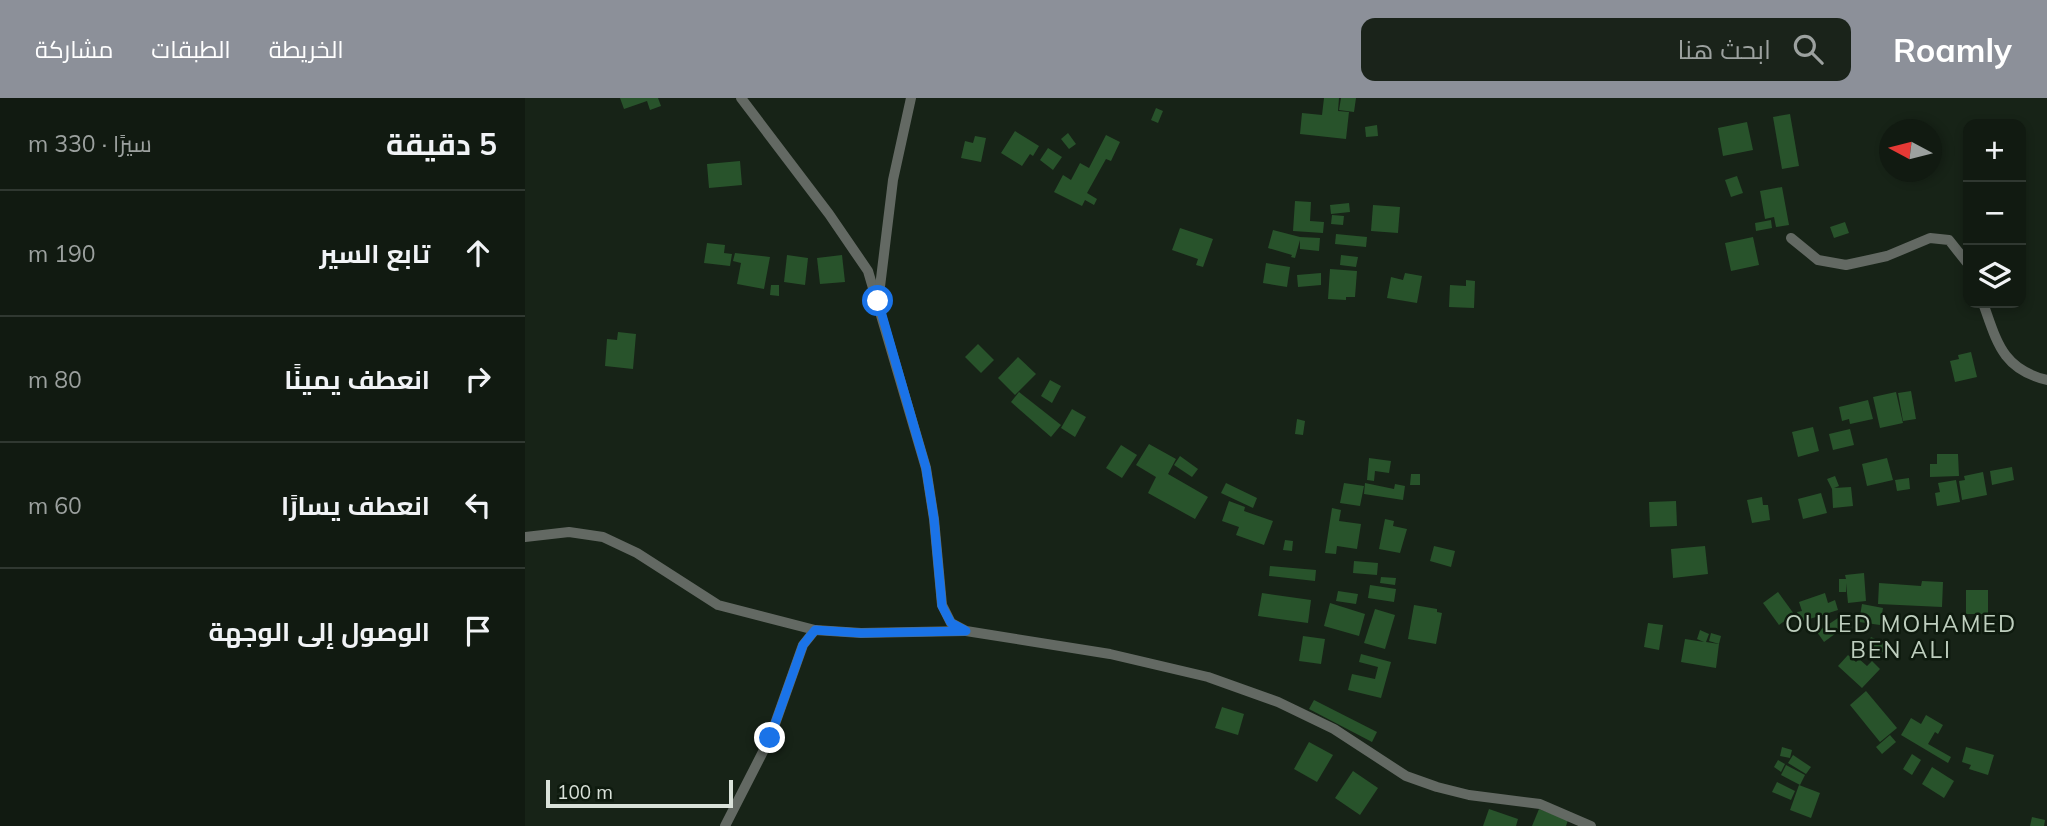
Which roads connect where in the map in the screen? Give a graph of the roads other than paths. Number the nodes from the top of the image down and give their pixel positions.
1 (741, 98) edge
2 (911, 98) edge
3 (1791, 238) dead end
4 (1963, 255) edge
5 (878, 301) junction
6 (1985, 308) edge
7 (2047, 380) edge
8 (525, 537) edge
9 (815, 630) junction
10 (966, 631) junction
11 (725, 826) edge
12 (1591, 826) edge

1 - 5 street
2 - 5 street
3 - 4 street
5 - 10 street
6 - 7 street
8 - 9 street
9 - 10 street
9 - 11 street
10 - 12 street

